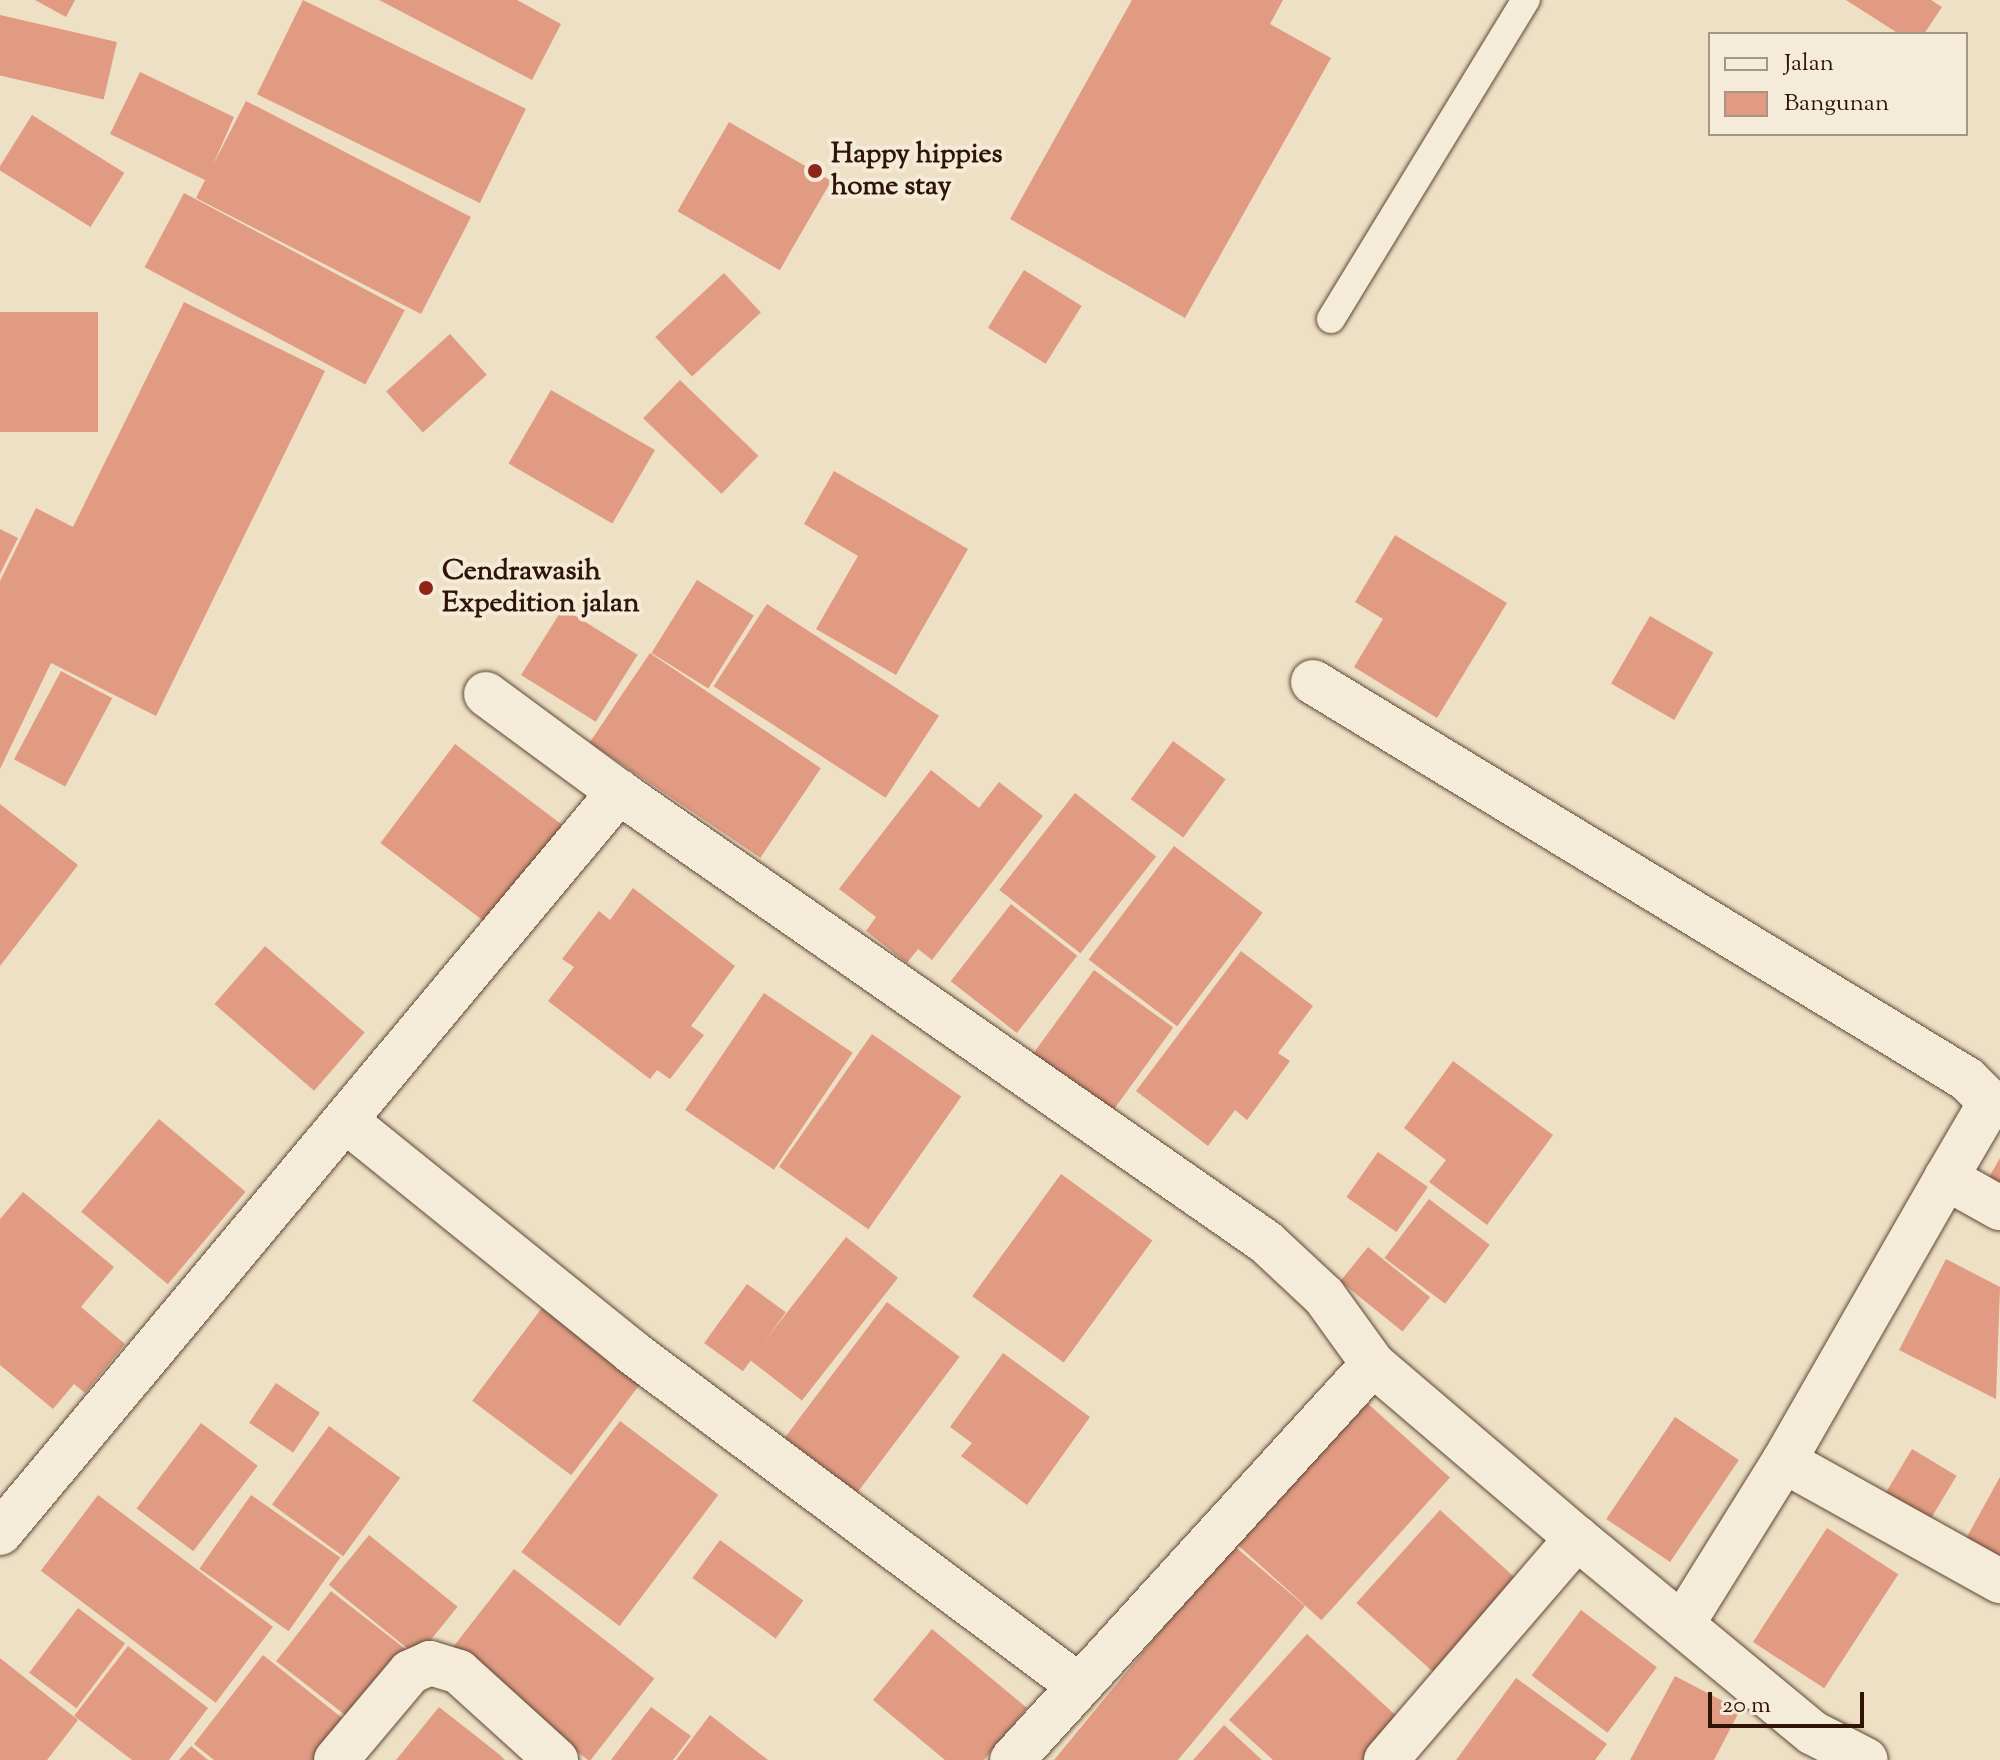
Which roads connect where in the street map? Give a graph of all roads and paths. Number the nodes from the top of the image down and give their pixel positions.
1 (1526, 0) edge
2 (1331, 319) dead end
3 (1313, 682) dead end
4 (486, 694) dead end
5 (619, 792) junction
6 (346, 1121) junction
7 (1946, 1178) junction
8 (2000, 1208) edge
9 (1373, 1364) junction
10 (1784, 1461) junction
11 (0, 1533) edge
12 (1577, 1538) junction
13 (2000, 1581) edge
14 (1683, 1623) junction
15 (1078, 1685) junction
16 (1807, 1746) edge
17 (336, 1760) edge
18 (556, 1760) edge
19 (1012, 1760) edge
20 (1386, 1760) edge
21 (1866, 1760) edge

1 - 2 lane
3 - 7 street
4 - 5 street
5 - 6 street
5 - 9 street
6 - 11 street
6 - 15 street
7 - 8 street
7 - 10 street
9 - 12 street
9 - 15 street
10 - 13 street
10 - 14 street
12 - 14 street
12 - 20 street
14 - 16 street
15 - 19 street
16 - 21 street
17 - 18 street

